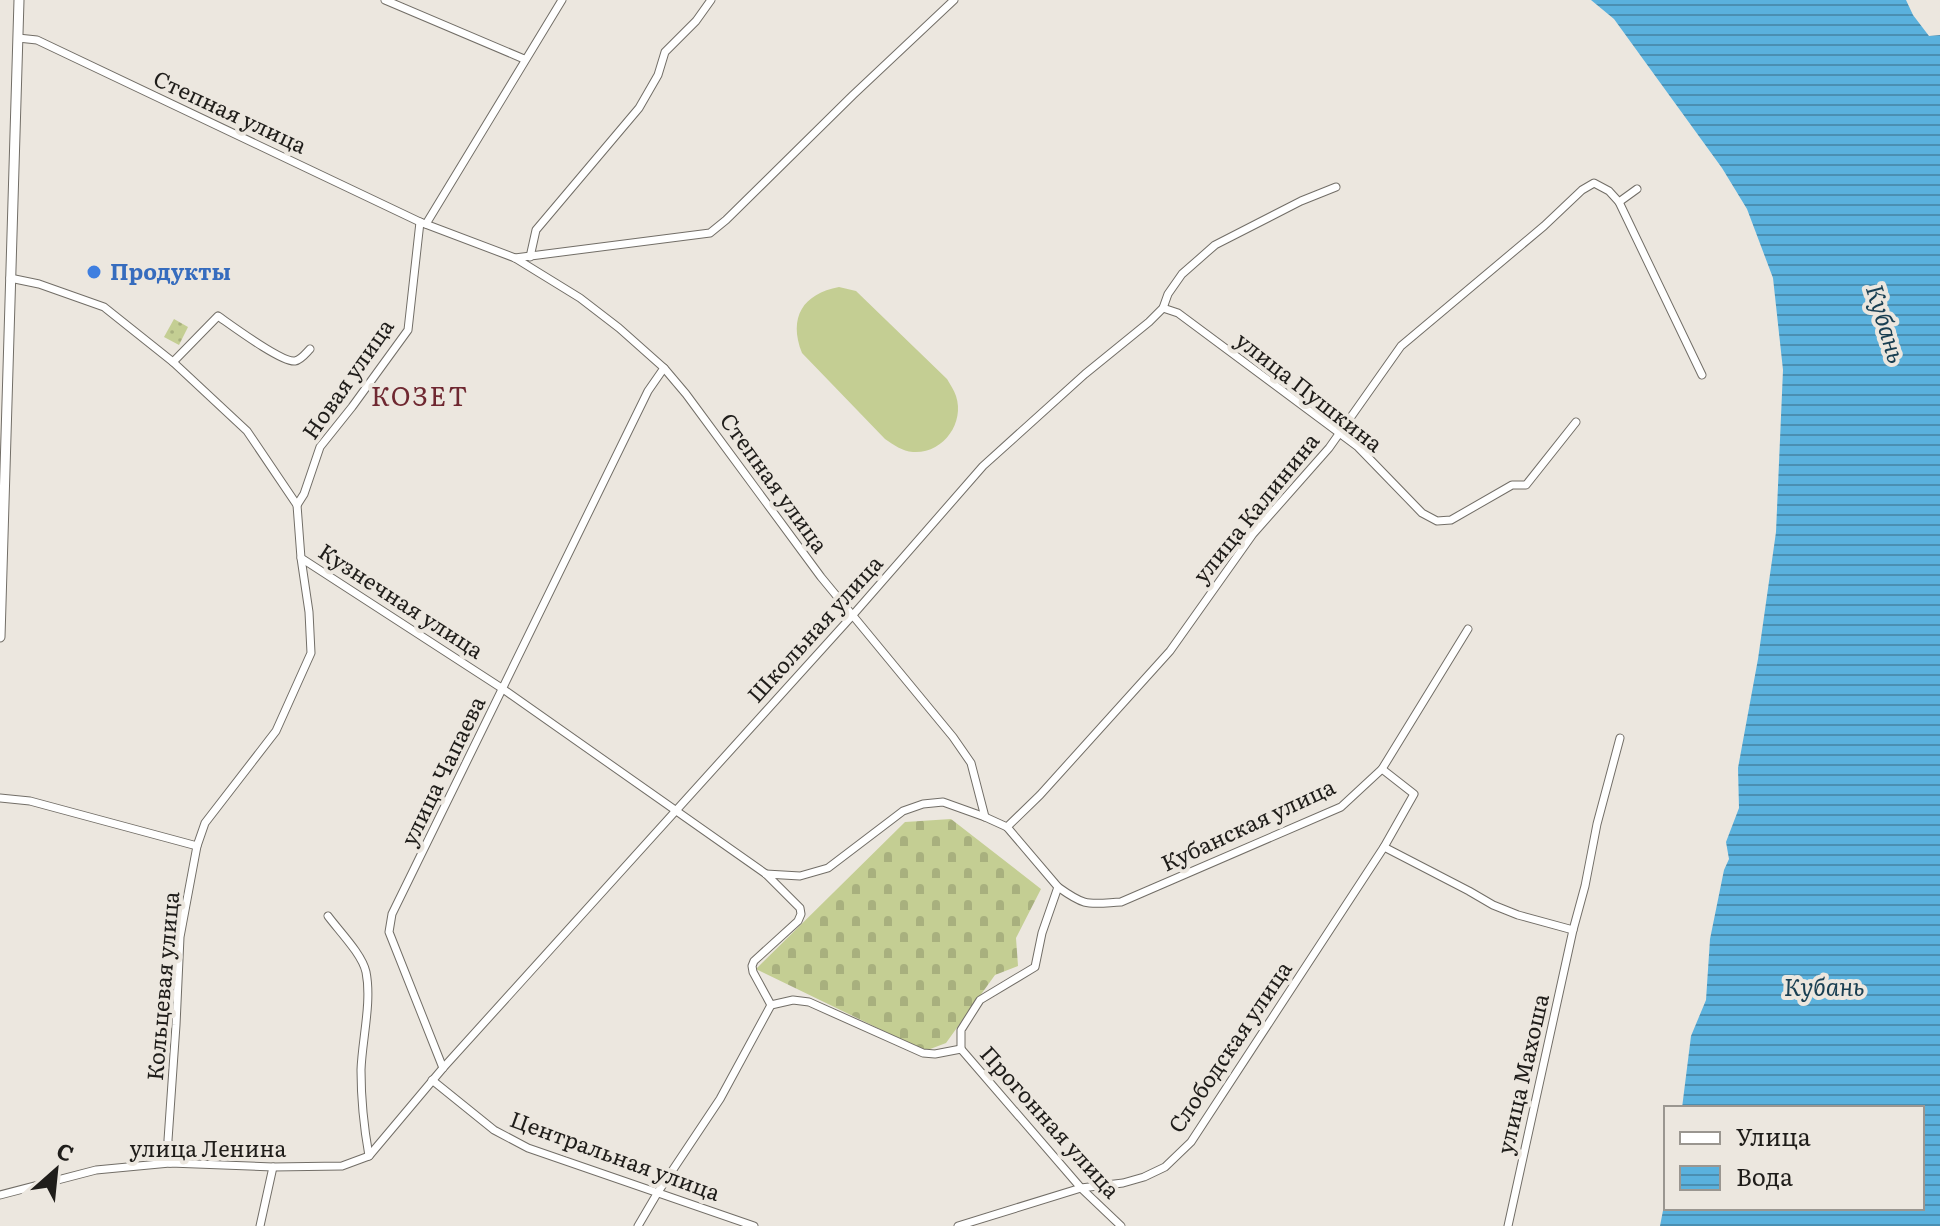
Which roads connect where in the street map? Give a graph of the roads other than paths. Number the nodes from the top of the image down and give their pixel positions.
1 (19, 0) edge
2 (385, 0) edge
3 (562, 0) edge
4 (711, 0) edge
5 (954, 0) edge
6 (18, 38) junction
7 (524, 59) junction
8 (1336, 187) dead end
9 (1637, 189) dead end
10 (1619, 202) junction
11 (423, 223) junction
12 (530, 257) junction
13 (515, 258) junction
14 (10, 278) junction
15 (1163, 308) junction
16 (310, 349) dead end
17 (173, 362) junction
18 (664, 368) junction
19 (1702, 375) dead end
20 (1576, 422) dead end
21 (1338, 434) junction
22 (297, 505) junction
23 (301, 558) junction
24 (852, 616) junction
25 (1468, 629) dead end
26 (0, 637) edge
27 (503, 689) junction
28 (1620, 738) dead end
29 (1382, 769) junction
30 (0, 798) edge
31 (677, 810) junction
32 (985, 817) junction
33 (1007, 827) junction
34 (197, 846) junction
35 (1384, 847) junction
36 (766, 874) junction
37 (1058, 887) junction
38 (328, 916) dead end
39 (1573, 930) junction
40 (771, 1005) junction
41 (961, 1049) junction
42 (443, 1068) junction
43 (432, 1080) junction
44 (369, 1156) junction
45 (170, 1163) junction
46 (273, 1167) junction
47 (1081, 1188) junction
48 (658, 1192) junction
49 (0, 1195) edge
50 (260, 1226) edge
51 (638, 1226) edge
52 (754, 1226) edge
53 (958, 1226) edge
54 (1121, 1226) edge
55 (1508, 1226) edge

1 - 6 street
2 - 7 street
3 - 7 street
4 - 12 street
5 - 12 street
6 - 11 street, Степная улица
6 - 14 street
7 - 11 street
8 - 15 street, Школьная улица
9 - 10 street
10 - 19 street
10 - 21 street, улица Калинина
11 - 13 street, Степная улица
11 - 22 street, Новая улица
12 - 13 street
13 - 18 street, Степная улица
14 - 17 street, Кузнечная улица
14 - 26 street
15 - 21 street, улица Пушкина
15 - 24 street, Школьная улица
16 - 17 street
17 - 22 street, Кузнечная улица
18 - 24 street, Степная улица
18 - 27 street, улица Чапаева
20 - 21 street, улица Пушкина
21 - 33 street, улица Калинина
22 - 23 street, Кузнечная улица
23 - 27 street, Кузнечная улица
23 - 34 street, Кольцевая улица
24 - 31 street, Школьная улица
24 - 32 street, Степная улица
25 - 29 street, Кубанская улица
27 - 31 street, Кузнечная улица
27 - 42 street, улица Чапаева
28 - 39 street, улица Махоша
29 - 35 street, Слободская улица
29 - 37 street, Кубанская улица
30 - 34 street
31 - 36 street, Кузнечная улица
31 - 42 street, Школьная улица
32 - 33 street
32 - 36 street
33 - 37 street
34 - 45 street, Кольцевая улица
35 - 39 street
35 - 47 street, Слободская улица
36 - 40 street, Кузнечная улица
37 - 41 street
38 - 44 street
39 - 55 street, улица Махоша
40 - 41 street, Прогонная улица
40 - 48 street
41 - 47 street, Прогонная улица
42 - 43 street, Школьная улица
43 - 44 street, Школьная улица
43 - 48 street, Центральная улица
44 - 46 street, улица Ленина
45 - 46 street, улица Ленина
45 - 49 street, улица Ленина
46 - 50 street
47 - 53 street, Слободская улица
47 - 54 street, Прогонная улица
48 - 51 street
48 - 52 street, Центральная улица

